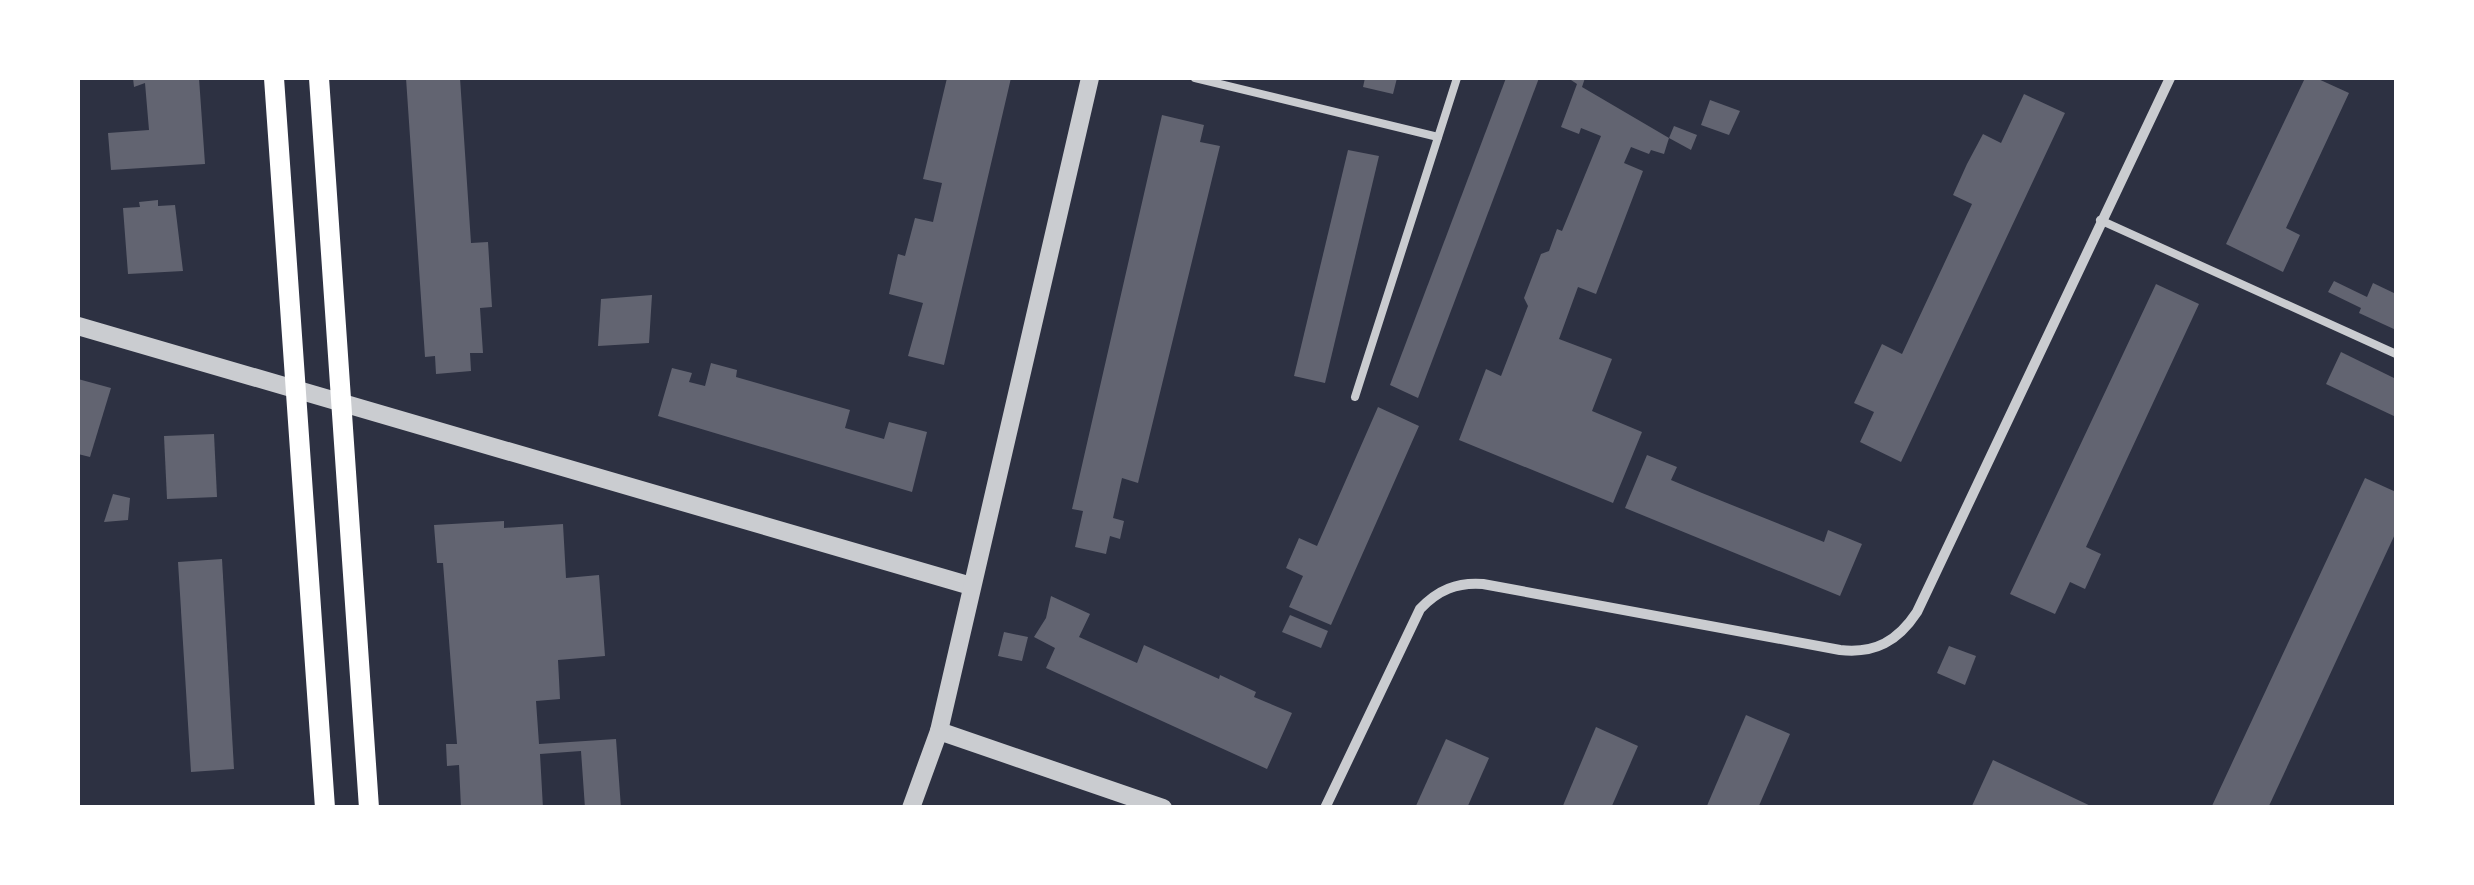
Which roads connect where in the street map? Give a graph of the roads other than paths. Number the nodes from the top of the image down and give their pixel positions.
1 (274, 78) edge
2 (318, 78) edge
3 (1090, 78) edge
4 (1195, 78) edge
5 (1457, 78) edge
6 (2170, 78) edge
7 (1438, 137) junction
8 (2100, 220) junction
9 (78, 326) edge
10 (2396, 354) edge
11 (295, 390) junction
12 (1355, 397) dead end
13 (341, 403) junction
14 (971, 586) junction
15 (940, 731) junction
16 (325, 808) edge
17 (369, 808) edge
18 (910, 808) edge
19 (1164, 808) edge
20 (1326, 808) edge

1 - 11 main road
2 - 13 main road
3 - 14 street
4 - 7 lane
5 - 7 lane
6 - 8 street
7 - 12 lane
8 - 10 lane
8 - 20 street
9 - 11 street
11 - 13 street
11 - 16 main road
13 - 14 street
13 - 17 main road
14 - 15 street
15 - 18 street
15 - 19 street

